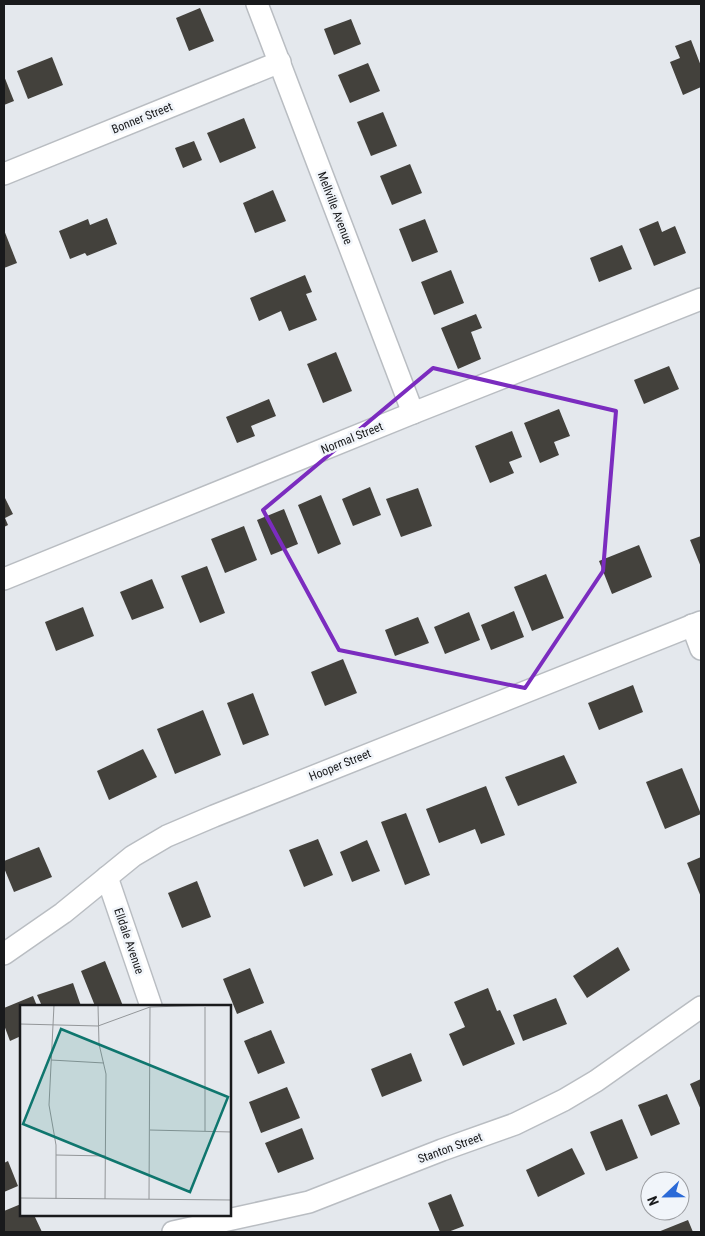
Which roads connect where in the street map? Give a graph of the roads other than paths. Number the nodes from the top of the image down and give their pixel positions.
1 (257, 4) edge
2 (280, 62) junction
3 (4, 174) edge
4 (701, 299) edge
5 (413, 413) junction
6 (4, 579) edge
7 (697, 623) edge
8 (701, 649) edge
9 (107, 877) junction
10 (4, 954) edge
11 (151, 1005) edge
12 (701, 1007) edge
13 (223, 1218) edge
14 (174, 1232) edge

1 - 2 street, Mellville Avenue
2 - 3 street, Bonner Street
2 - 5 street, Mellville Avenue
4 - 5 street, Normal Street
5 - 6 street, Normal Street
7 - 8 street
7 - 9 street, Hooper Street
9 - 10 street, Hooper Street
9 - 11 street, Elldale Avenue
12 - 13 street, Stanton Street
13 - 14 street, Stanton Street

